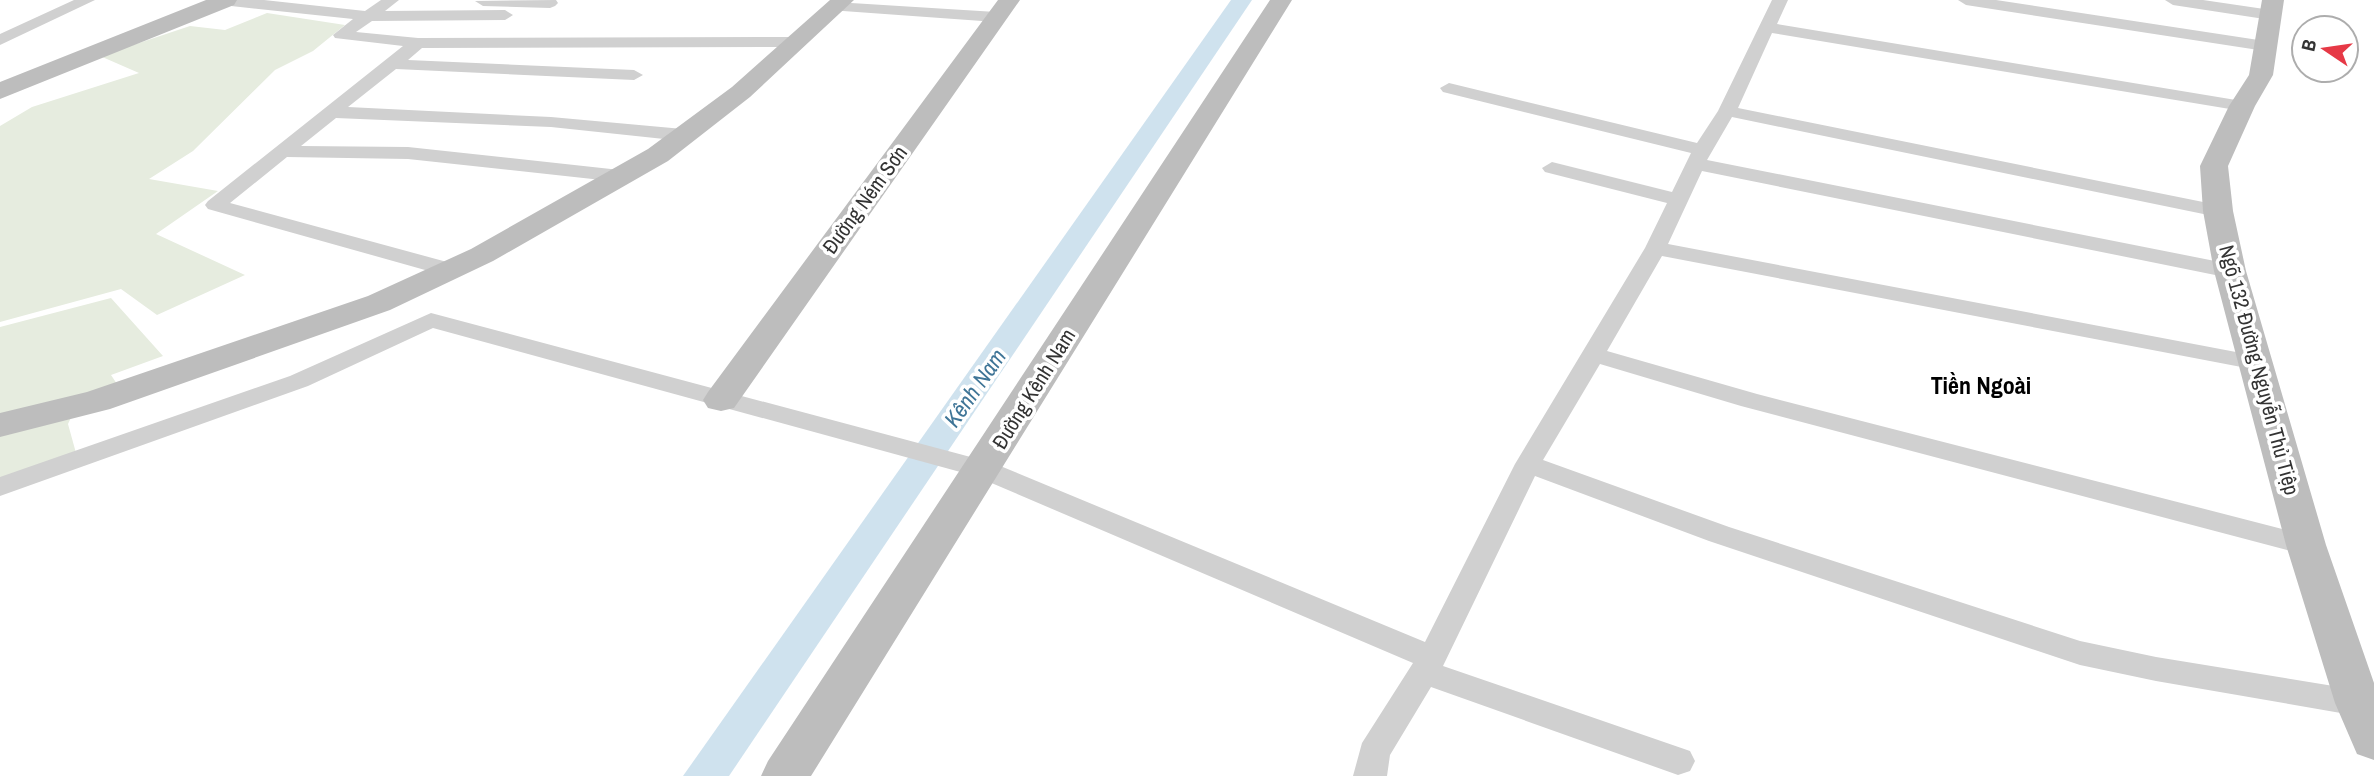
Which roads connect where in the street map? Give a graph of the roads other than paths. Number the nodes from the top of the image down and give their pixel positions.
1 (87, 0) edge
2 (225, 0) edge
3 (391, 0) edge
4 (430, 0) edge
5 (1281, 0) edge
6 (1780, 0) edge
7 (1966, 0) edge
8 (2173, 0) edge
9 (550, 3) dead end
10 (839, 3) edge
11 (1003, 9) edge
12 (505, 15) dead end
13 (368, 16) junction
14 (2270, 20) edge
15 (1766, 27) junction
16 (0, 40) edge
17 (796, 42) junction
18 (418, 43) junction
19 (393, 64) junction
20 (634, 75) dead end
21 (1449, 88) dead end
22 (0, 91) edge
23 (2242, 106) junction
24 (1727, 111) junction
25 (333, 112) junction
26 (683, 135) junction
27 (286, 151) junction
28 (1699, 157) junction
29 (1552, 168) dead end
30 (620, 176) junction
31 (1678, 200) junction
32 (2218, 211) junction
33 (1656, 248) junction
34 (450, 270) junction
35 (2230, 271) junction
36 (1593, 354) junction
37 (2257, 363) junction
38 (721, 400) junction
39 (0, 425) edge
40 (1528, 464) junction
41 (982, 469) junction
42 (0, 487) edge
43 (2306, 545) junction
44 (1428, 665) junction
45 (2358, 703) junction
46 (2374, 740) edge
47 (1678, 761) dead end
48 (785, 776) edge
49 (1370, 776) edge

1 - 16 street
2 - 13 street
2 - 22 street
3 - 13 street
4 - 9 street
5 - 41 street, Đường Kênh Nam
6 - 15 street
7 - 14 street
8 - 14 street
10 - 11 street
10 - 17 street
11 - 38 street, Đường Ném Sơn
12 - 13 street
13 - 18 street
14 - 23 street, Ngõ 132 Đường Nguyễn Thủ Tiệp
15 - 23 street
15 - 24 street
17 - 18 street
17 - 26 street
18 - 19 street
19 - 20 street
19 - 25 street
21 - 28 street
23 - 32 street, Ngõ 132 Đường Nguyễn Thủ Tiệp
24 - 28 street
24 - 32 street
25 - 26 street
25 - 27 street
26 - 30 street
27 - 30 street
27 - 34 street
28 - 31 street
28 - 35 street
29 - 31 street
30 - 34 street
31 - 33 street
32 - 35 street, Ngõ 132 Đường Nguyễn Thủ Tiệp
33 - 36 street
33 - 37 street
34 - 39 street
35 - 37 street, Ngõ 132 Đường Nguyễn Thủ Tiệp
36 - 40 street
36 - 43 street
37 - 43 street, Ngõ 132 Đường Nguyễn Thủ Tiệp
38 - 41 street
38 - 42 street
40 - 44 street
40 - 45 street
41 - 44 street
41 - 48 street, Đường Kênh Nam
43 - 45 street, Ngõ 132 Đường Nguyễn Thủ Tiệp
44 - 47 street
44 - 49 street
45 - 46 street, Ngõ 132 Đường Nguyễn Thủ Tiệp

